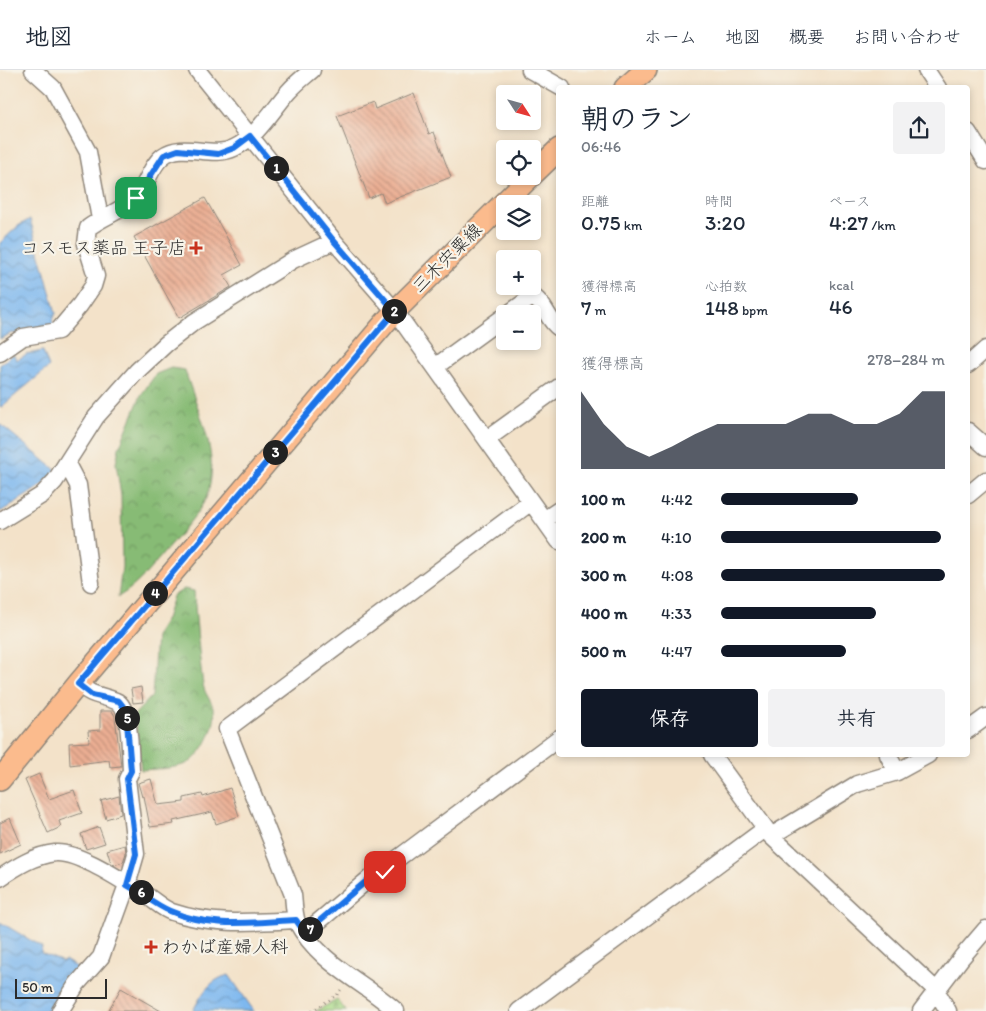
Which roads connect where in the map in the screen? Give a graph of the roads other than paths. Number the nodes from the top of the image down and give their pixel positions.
1 (33, 70) edge
2 (197, 70) edge
3 (312, 70) edge
4 (530, 70) edge
5 (646, 70) edge
6 (926, 70) edge
7 (557, 85) edge
8 (628, 85) edge
9 (936, 85) edge
10 (970, 135) edge
11 (250, 136) junction
12 (556, 152) edge
13 (986, 161) edge
14 (541, 167) edge
15 (523, 185) edge
16 (100, 219) junction
17 (334, 241) junction
18 (520, 305) edge
19 (395, 311) junction
20 (496, 322) edge
21 (556, 326) edge
22 (986, 349) edge
23 (0, 353) edge
24 (970, 363) edge
25 (435, 367) junction
26 (556, 389) edge
27 (970, 433) edge
28 (486, 439) junction
29 (986, 447) edge
30 (67, 464) junction
31 (986, 480) edge
32 (970, 493) edge
33 (531, 502) junction
34 (556, 512) edge
35 (544, 520) junction
36 (0, 521) edge
37 (556, 536) edge
38 (91, 583) dead end
39 (78, 684) junction
40 (556, 740) edge
41 (713, 757) edge
42 (889, 757) edge
43 (924, 757) edge
44 (897, 772) junction
45 (0, 780) edge
46 (768, 833) junction
47 (0, 878) edge
48 (127, 885) junction
49 (301, 927) junction
50 (986, 929) edge
51 (936, 990) junction
52 (60, 1011) edge
53 (396, 1011) edge
54 (519, 1011) edge
55 (921, 1011) edge
56 (948, 1011) edge

1 - 16 street
2 - 11 street
3 - 11 street
4 - 7 street
5 - 8 main road
6 - 9 street
10 - 13 street
11 - 16 street
11 - 17 street
12 - 14 main road, 三木宍粟線
15 - 19 main road, 三木宍粟線
16 - 23 street
17 - 19 street
17 - 30 street
18 - 21 street
19 - 25 street
19 - 39 main road, 三木宍粟線
20 - 25 street
22 - 24 street
25 - 28 street
26 - 28 street
27 - 29 street
28 - 33 street
30 - 36 street
30 - 38 street
31 - 32 street
33 - 35 street
33 - 49 street
34 - 35 street
35 - 37 street
39 - 45 main road, 三木宍粟線
39 - 48 street
40 - 49 street
41 - 46 street
42 - 44 street
43 - 44 street
44 - 46 street
46 - 51 street
46 - 54 street
47 - 48 street
48 - 49 street
48 - 52 street
49 - 53 street
50 - 51 street
51 - 55 street
51 - 56 street

